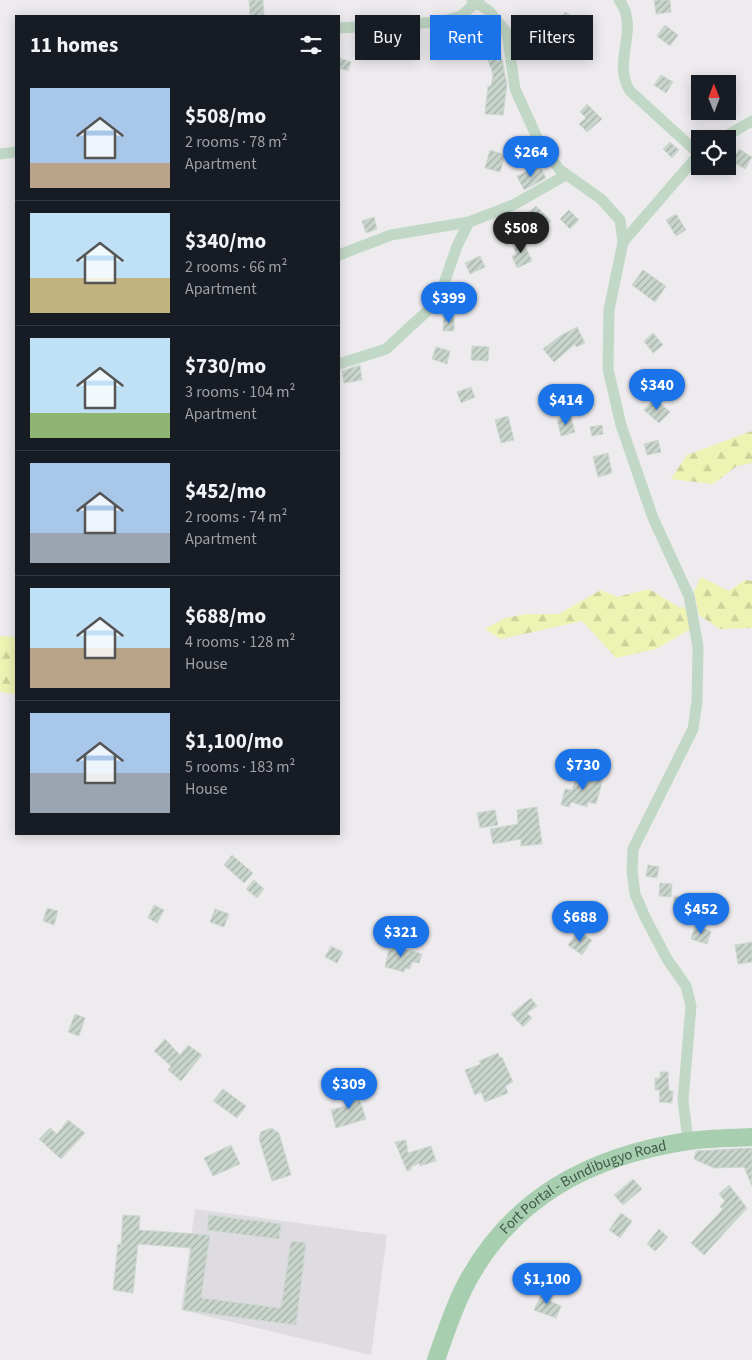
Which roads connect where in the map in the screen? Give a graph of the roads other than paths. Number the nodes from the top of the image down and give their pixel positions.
1 (619, 0) edge
2 (476, 1) edge
3 (340, 28) edge
4 (752, 121) edge
5 (736, 130) edge
6 (691, 145) edge
7 (15, 152) edge
8 (0, 154) edge
9 (691, 163) edge
10 (566, 175) junction
11 (469, 222) junction
12 (623, 242) junction
13 (340, 255) edge
14 (340, 364) edge
15 (752, 1137) edge
16 (688, 1141) junction
17 (436, 1360) edge

1 - 6 street
2 - 3 street
2 - 10 street
4 - 5 street
7 - 8 street
9 - 12 street
10 - 11 street
10 - 12 street
11 - 13 street
11 - 14 street
12 - 16 street
15 - 16 main road, Fort Portal - Bundibugyo Road
16 - 17 main road, Fort Portal - Bundibugyo Road

